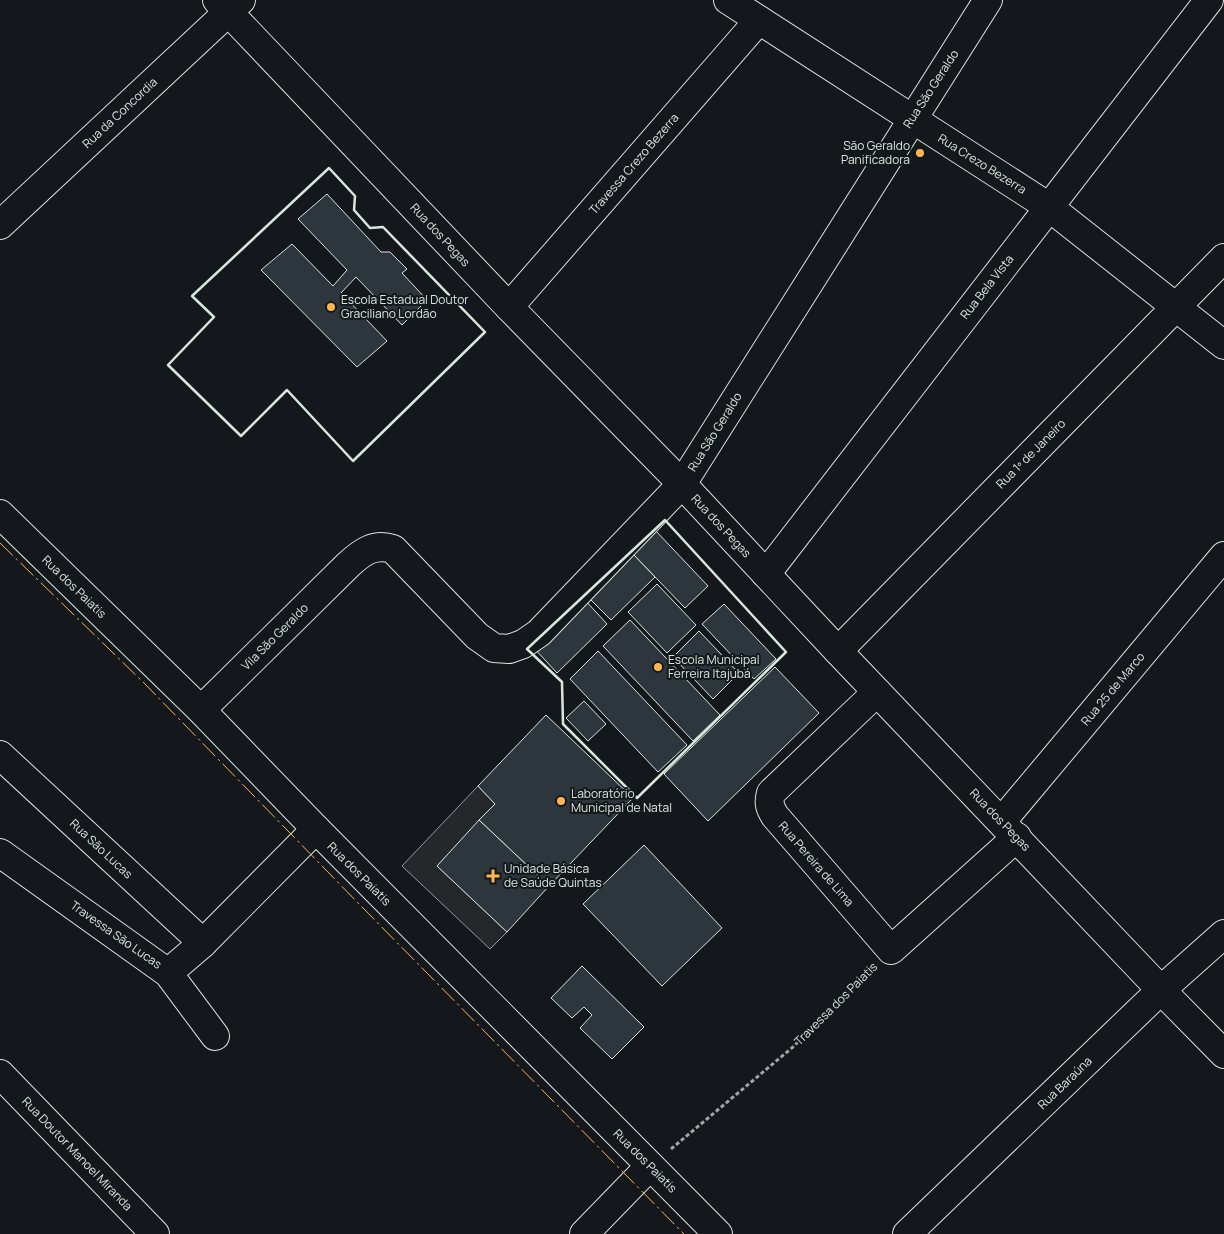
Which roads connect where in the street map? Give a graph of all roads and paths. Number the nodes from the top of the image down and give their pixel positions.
1 (728, 0) edge
2 (988, 0) edge
3 (1209, 0) edge
4 (229, 4) edge
5 (759, 20) junction
6 (912, 120) junction
7 (1049, 206) junction
8 (0, 225) edge
9 (1224, 258) edge
10 (509, 307) junction
11 (1176, 307) junction
12 (1224, 345) edge
13 (682, 484) junction
14 (0, 514) edge
15 (1224, 556) edge
16 (348, 564) joint
17 (766, 574) junction
18 (838, 650) junction
19 (877, 692) junction
20 (202, 710) junction
21 (0, 755) edge
22 (316, 829) junction
23 (1010, 829) junction
24 (0, 853) edge
25 (1224, 934) edge
26 (203, 943) junction
27 (891, 950) junction
28 (168, 973) junction
29 (1161, 990) junction
30 (215, 1036) dead end
31 (1224, 1054) edge
32 (0, 1074) edge
33 (650, 1166) junction
34 (148, 1232) edge
35 (584, 1234) edge
36 (718, 1234) edge
37 (907, 1234) edge

1 - 5 street, Rua Crezo Bezerra
2 - 6 street, Rua São Geraldo
3 - 7 street, Rua Bela Vista
4 - 8 street, Rua da Concordia
4 - 10 street, Rua dos Pegas
5 - 6 street, Rua Crezo Bezerra
5 - 10 street, Travessa Crezo Bezerra
6 - 7 street, Rua Crezo Bezerra
6 - 13 street, Rua São Geraldo
7 - 11 street, Rua Crezo Bezerra
7 - 17 street, Rua Bela Vista
9 - 11 street, Rua 1º de Janeiro
10 - 13 street, Rua dos Pegas
11 - 12 street, Rua Crezo Bezerra
11 - 18 street, Rua 1º de Janeiro
13 - 16 street, Rua São Geraldo
13 - 17 street, Rua dos Pegas
14 - 20 street, Rua dos Paiatis
15 - 23 street, Rua 25 de Marco
16 - 20 street, Vila São Geraldo
17 - 18 street, Rua dos Pegas
18 - 19 street, Rua dos Pegas
19 - 23 street, Rua dos Pegas
19 - 27 street, Rua Pereira de Lima
20 - 22 street, Rua dos Paiatis
21 - 26 street, Rua São Lucas
22 - 26 street
22 - 33 street, Rua dos Paiatis
23 - 27 street
23 - 29 street, Rua dos Pegas
24 - 28 street, Travessa São Lucas
25 - 29 street, Rua Baraúna
26 - 28 street
27 - 33 path, Travessa dos Paiatis
28 - 30 street, Travessa São Lucas
29 - 31 street, Rua dos Pegas
29 - 37 street, Rua Baraúna
32 - 34 street, Rua Doutor Manoel Miranda
33 - 35 street
33 - 36 street, Rua dos Paiatis

